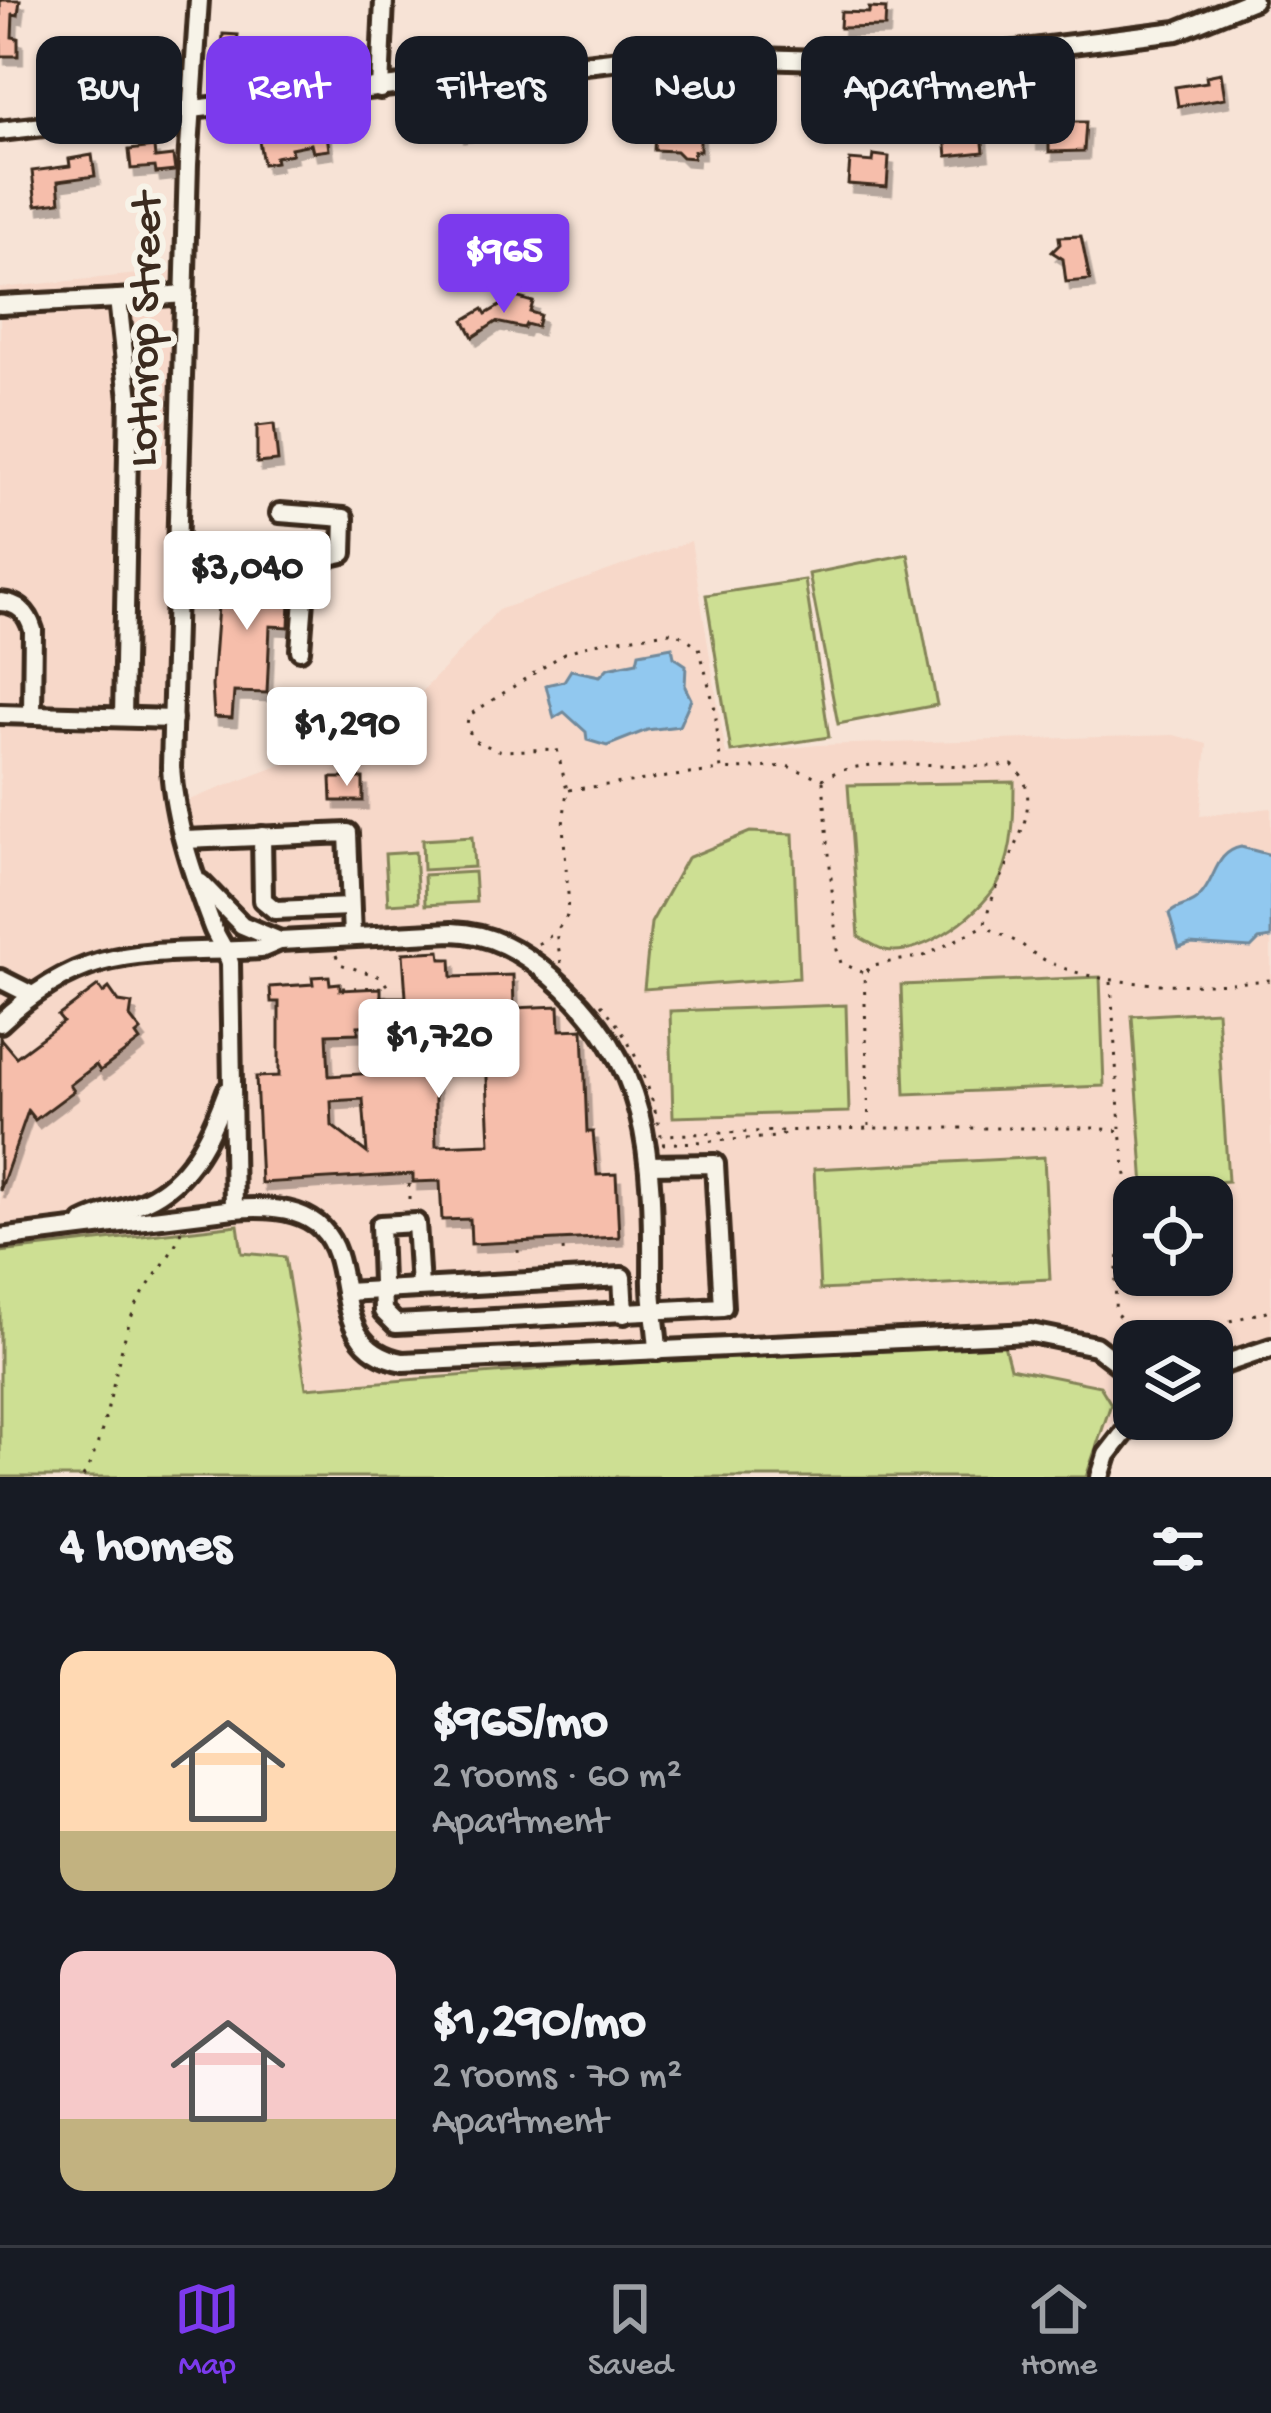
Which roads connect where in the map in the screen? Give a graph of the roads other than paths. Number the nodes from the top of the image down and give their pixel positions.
1 (200, 0) edge
2 (384, 0) edge
3 (1253, 0) edge
4 (380, 88) junction
5 (193, 109) junction
6 (0, 131) edge
7 (185, 294) junction
8 (118, 298) junction
9 (0, 304) edge
10 (280, 513) dead end
11 (179, 551) junction
12 (308, 561) junction
13 (0, 602) edge
14 (300, 650) dead end
15 (32, 713) junction
16 (0, 714) edge
17 (123, 717) junction
18 (173, 719) junction
19 (262, 836) junction
20 (185, 840) junction
21 (197, 879) junction
22 (350, 907) junction
23 (352, 937) junction
24 (280, 941) junction
25 (225, 949) junction
26 (0, 979) edge
27 (30, 994) junction
28 (0, 1024) edge
29 (232, 1078) junction
30 (649, 1166) junction
31 (234, 1209) junction
32 (70, 1229) junction
33 (0, 1238) edge
34 (420, 1287) junction
35 (382, 1289) junction
36 (345, 1292) junction
37 (656, 1312) junction
38 (624, 1313) junction
39 (1271, 1348) edge
40 (658, 1351) junction
41 (1113, 1360) edge
42 (1233, 1361) edge
43 (1115, 1440) edge
44 (1100, 1477) edge

1 - 5 street, Lothrop Street
2 - 4 street
3 - 4 street
4 - 5 street
5 - 6 street
5 - 7 street, Lothrop Street
7 - 8 street
7 - 11 street, Lothrop Street
8 - 9 street
8 - 17 street
10 - 12 street
11 - 12 street
11 - 18 street, Lothrop Street
12 - 14 street
13 - 15 street
15 - 16 street
15 - 17 street
17 - 18 street
18 - 20 street, Lothrop Street
19 - 20 street
19 - 22 street
19 - 22 street
20 - 21 street, Lothrop Street
21 - 24 street
21 - 25 street, Lothrop Street
22 - 23 street
23 - 24 street
23 - 30 street
24 - 25 street
25 - 27 street
25 - 29 street, Lothrop Street
26 - 27 street
27 - 28 street
29 - 31 street, Lothrop Street
29 - 32 street
30 - 37 street
30 - 37 street
31 - 32 street
31 - 36 street
32 - 33 street
34 - 35 street
34 - 35 street
34 - 38 street
35 - 36 street
35 - 38 street
36 - 40 street
37 - 38 street
37 - 40 street
39 - 42 street
40 - 41 street
43 - 44 street

